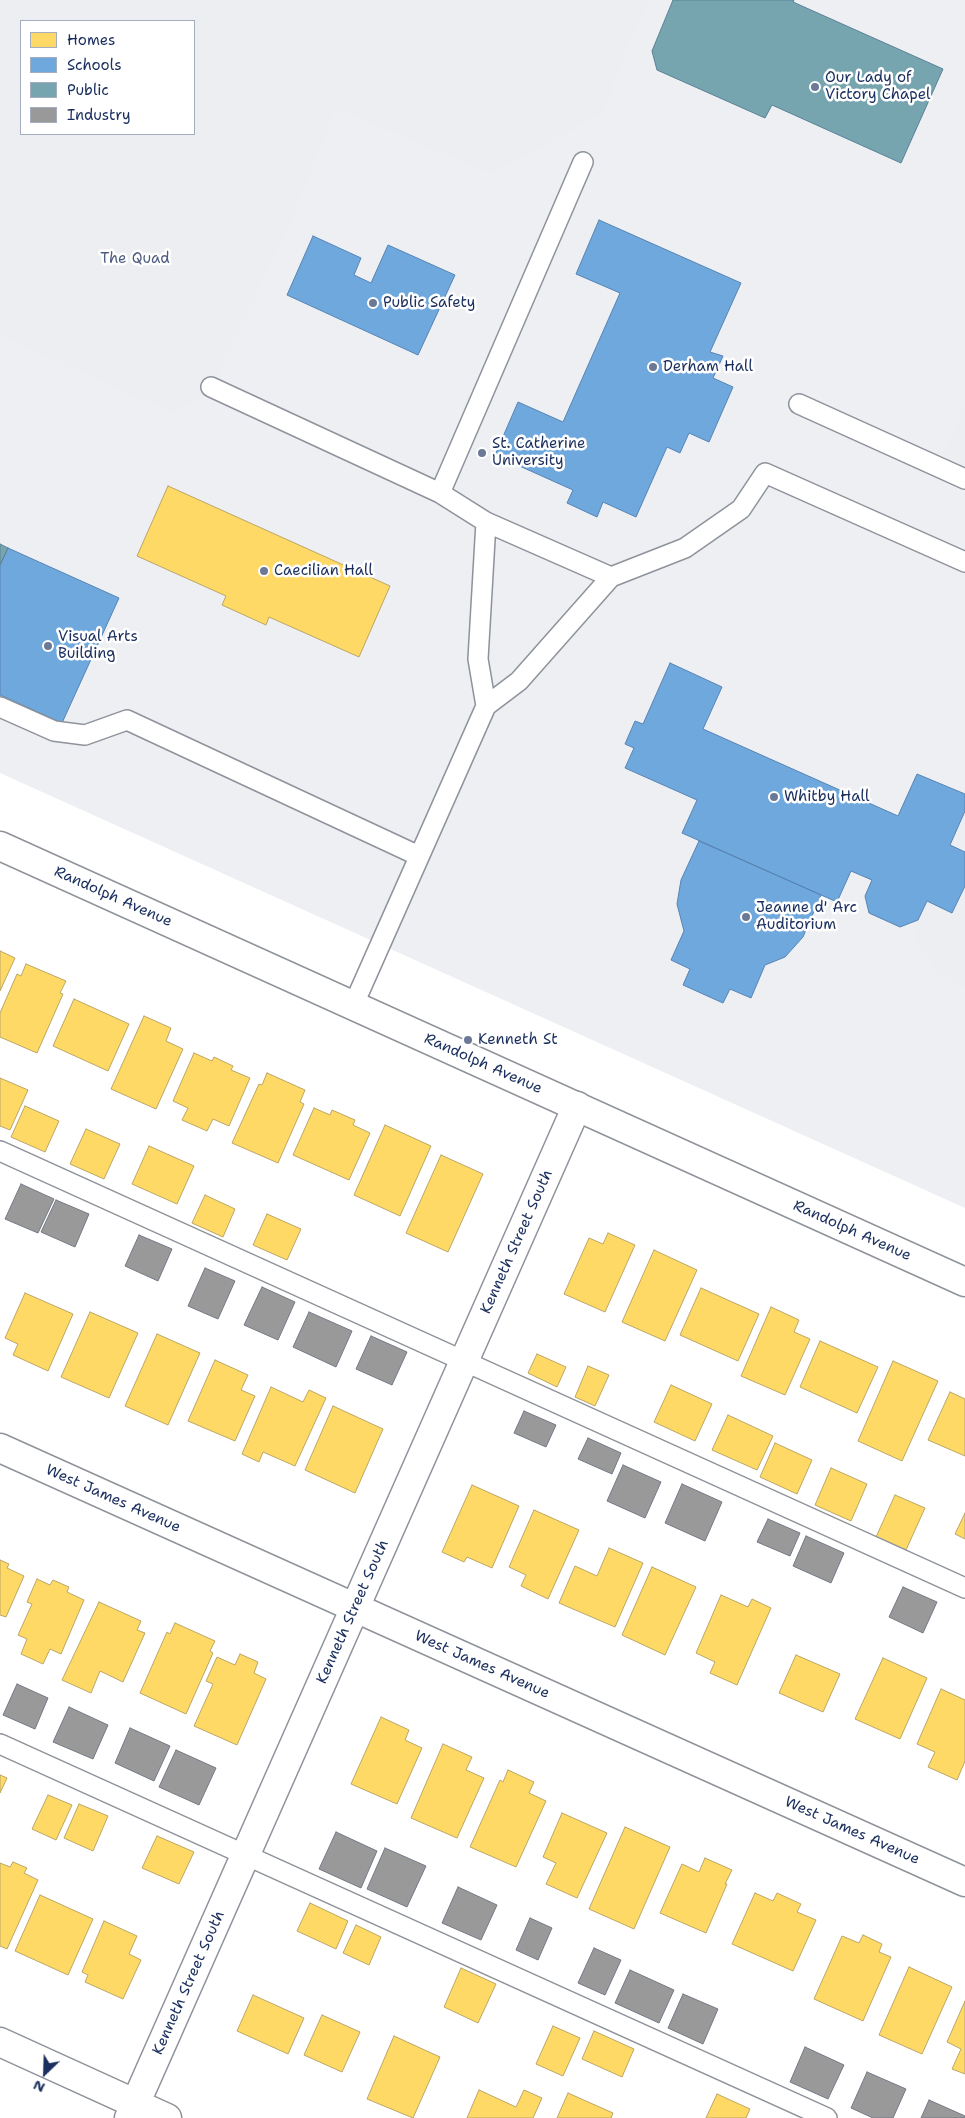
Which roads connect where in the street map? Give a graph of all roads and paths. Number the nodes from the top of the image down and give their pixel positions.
1 (583, 162) dead end
2 (211, 387) dead end
3 (799, 404) dead end
4 (965, 479) edge
5 (440, 494) junction
6 (486, 522) junction
7 (965, 562) edge
8 (611, 577) junction
9 (486, 706) junction
10 (0, 707) edge
11 (0, 846) edge
12 (419, 856) junction
13 (353, 1006) junction
14 (577, 1106) junction
15 (0, 1152) edge
16 (965, 1282) edge
17 (464, 1362) junction
18 (0, 1448) edge
19 (965, 1588) edge
20 (355, 1608) junction
21 (0, 1744) edge
22 (245, 1856) junction
23 (965, 1882) edge
24 (0, 2042) edge
25 (133, 2111) edge
26 (167, 2118) edge
27 (827, 2118) edge

1 - 5 lane
2 - 5 lane
3 - 4 lane
5 - 6 lane
6 - 8 lane
6 - 9 lane
7 - 8 lane
8 - 9 lane
9 - 12 lane
10 - 12 lane
11 - 13 street, Randolph Avenue
12 - 13 lane
13 - 14 street, Randolph Avenue
14 - 16 street, Randolph Avenue
14 - 17 street, Kenneth Street South
15 - 17 lane
17 - 19 lane
17 - 20 street, Kenneth Street South
18 - 20 street, West James Avenue
20 - 22 street, Kenneth Street South
20 - 23 street, West James Avenue
21 - 22 lane
22 - 25 street, Kenneth Street South
22 - 27 lane
24 - 25 street
25 - 26 street

